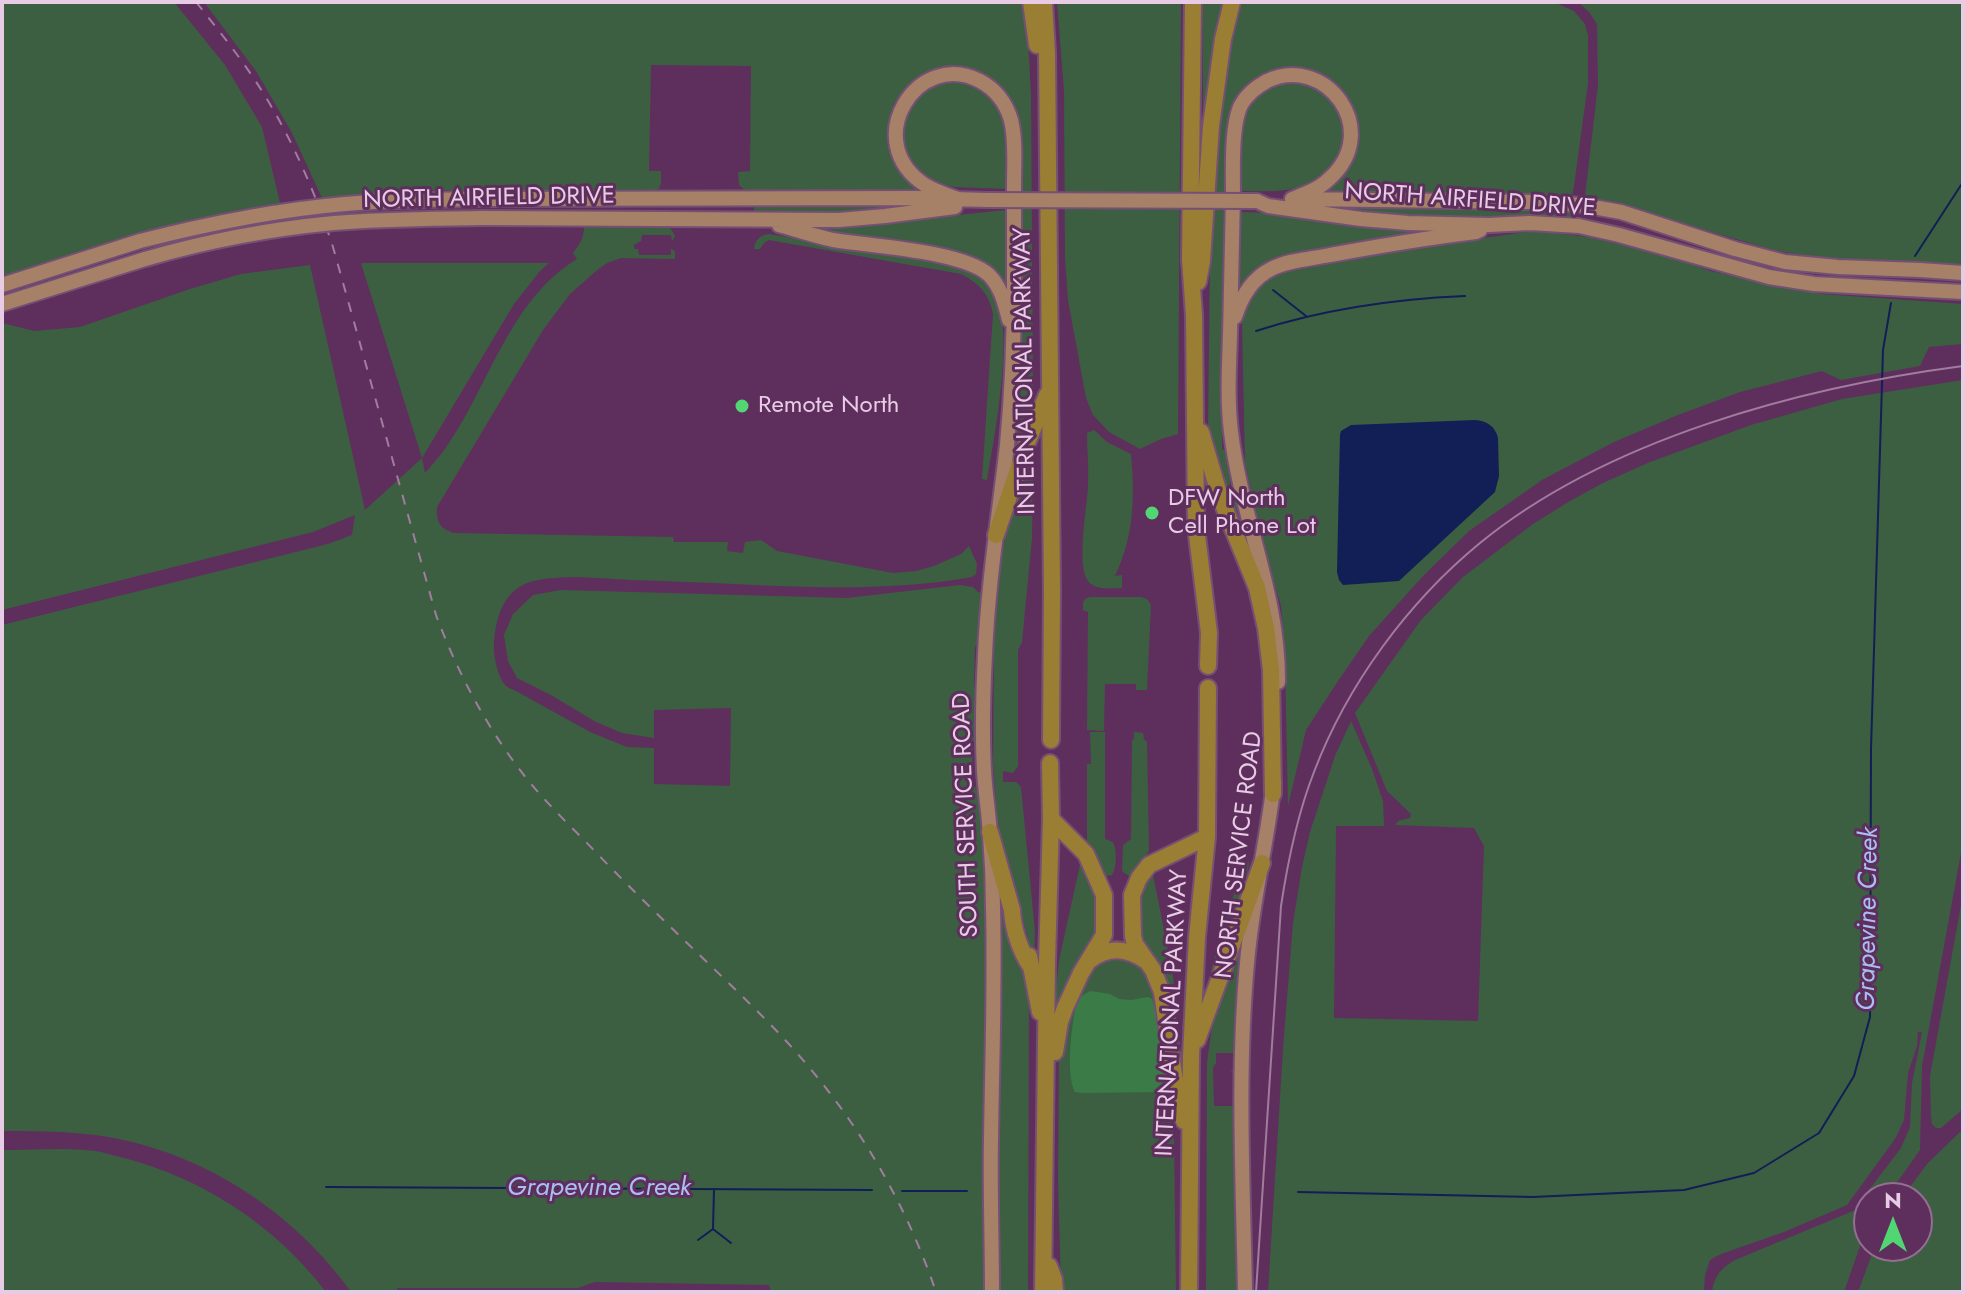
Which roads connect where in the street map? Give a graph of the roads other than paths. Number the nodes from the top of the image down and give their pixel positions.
1 (1031, 2) edge
2 (1044, 2) edge
3 (1193, 2) edge
4 (1232, 2) edge
5 (1048, 134) junction
6 (958, 199) junction
7 (1292, 199) junction
8 (987, 200) junction
9 (1257, 201) junction
10 (1582, 205) junction
11 (763, 221) junction
12 (1489, 225) junction
13 (1579, 226) junction
14 (1963, 273) edge
15 (2, 285) edge
16 (1963, 292) edge
17 (2, 304) edge
18 (1194, 315) junction
19 (1230, 333) junction
20 (1014, 337) junction
21 (1051, 386) junction
22 (1193, 403) junction
23 (996, 535) junction
24 (1208, 666) dead end
25 (1208, 688) dead end
26 (1051, 740) dead end
27 (1050, 763) dead end
28 (1273, 794) junction
29 (1051, 819) junction
30 (990, 832) junction
31 (1207, 837) junction
32 (1262, 863) junction
33 (1136, 885) junction
34 (1101, 886) junction
35 (1089, 961) junction
36 (1147, 962) junction
37 (1046, 1034) junction
38 (1191, 1056) junction
39 (1046, 1091) junction
40 (1189, 1138) junction
41 (1049, 1285) edge
42 (992, 1292) edge
43 (1189, 1292) edge
44 (1245, 1292) edge

1 - 5 highway
2 - 5 highway, INTERNATIONAL PARKWAY
3 - 18 highway
4 - 18 highway
5 - 21 highway, INTERNATIONAL PARKWAY
6 - 8 main road, NORTH AIRFIELD DRIVE
6 - 15 main road, NORTH AIRFIELD DRIVE, bridge
6 - 20 main road, SOUTH SERVICE ROAD
7 - 9 main road, NORTH AIRFIELD DRIVE
7 - 10 main road, NORTH AIRFIELD DRIVE
7 - 19 main road, NORTH SERVICE ROAD
8 - 9 main road, NORTH AIRFIELD DRIVE, bridge
8 - 11 main road, NORTH AIRFIELD DRIVE
9 - 12 main road, NORTH AIRFIELD DRIVE
10 - 13 main road
10 - 14 main road, NORTH AIRFIELD DRIVE
11 - 17 main road, NORTH AIRFIELD DRIVE, bridge
11 - 20 main road
12 - 13 main road, NORTH AIRFIELD DRIVE
12 - 19 main road
13 - 16 main road, NORTH AIRFIELD DRIVE
18 - 22 highway
19 - 28 main road, NORTH SERVICE ROAD
20 - 23 main road, SOUTH SERVICE ROAD
21 - 23 highway
21 - 26 highway, INTERNATIONAL PARKWAY
22 - 24 highway
22 - 28 highway
23 - 30 main road, SOUTH SERVICE ROAD
25 - 31 highway, INTERNATIONAL PARKWAY
27 - 29 highway
28 - 32 main road, NORTH SERVICE ROAD
29 - 34 highway
29 - 37 highway
30 - 37 highway
30 - 42 main road, SOUTH SERVICE ROAD
31 - 33 highway
31 - 38 highway, INTERNATIONAL PARKWAY
32 - 38 highway
32 - 44 main road, NORTH SERVICE ROAD
33 - 34 highway
33 - 36 highway
34 - 35 highway
35 - 36 highway
35 - 39 highway
36 - 40 highway
37 - 39 highway
38 - 40 highway, INTERNATIONAL PARKWAY
39 - 41 highway
40 - 43 highway, INTERNATIONAL PARKWAY

